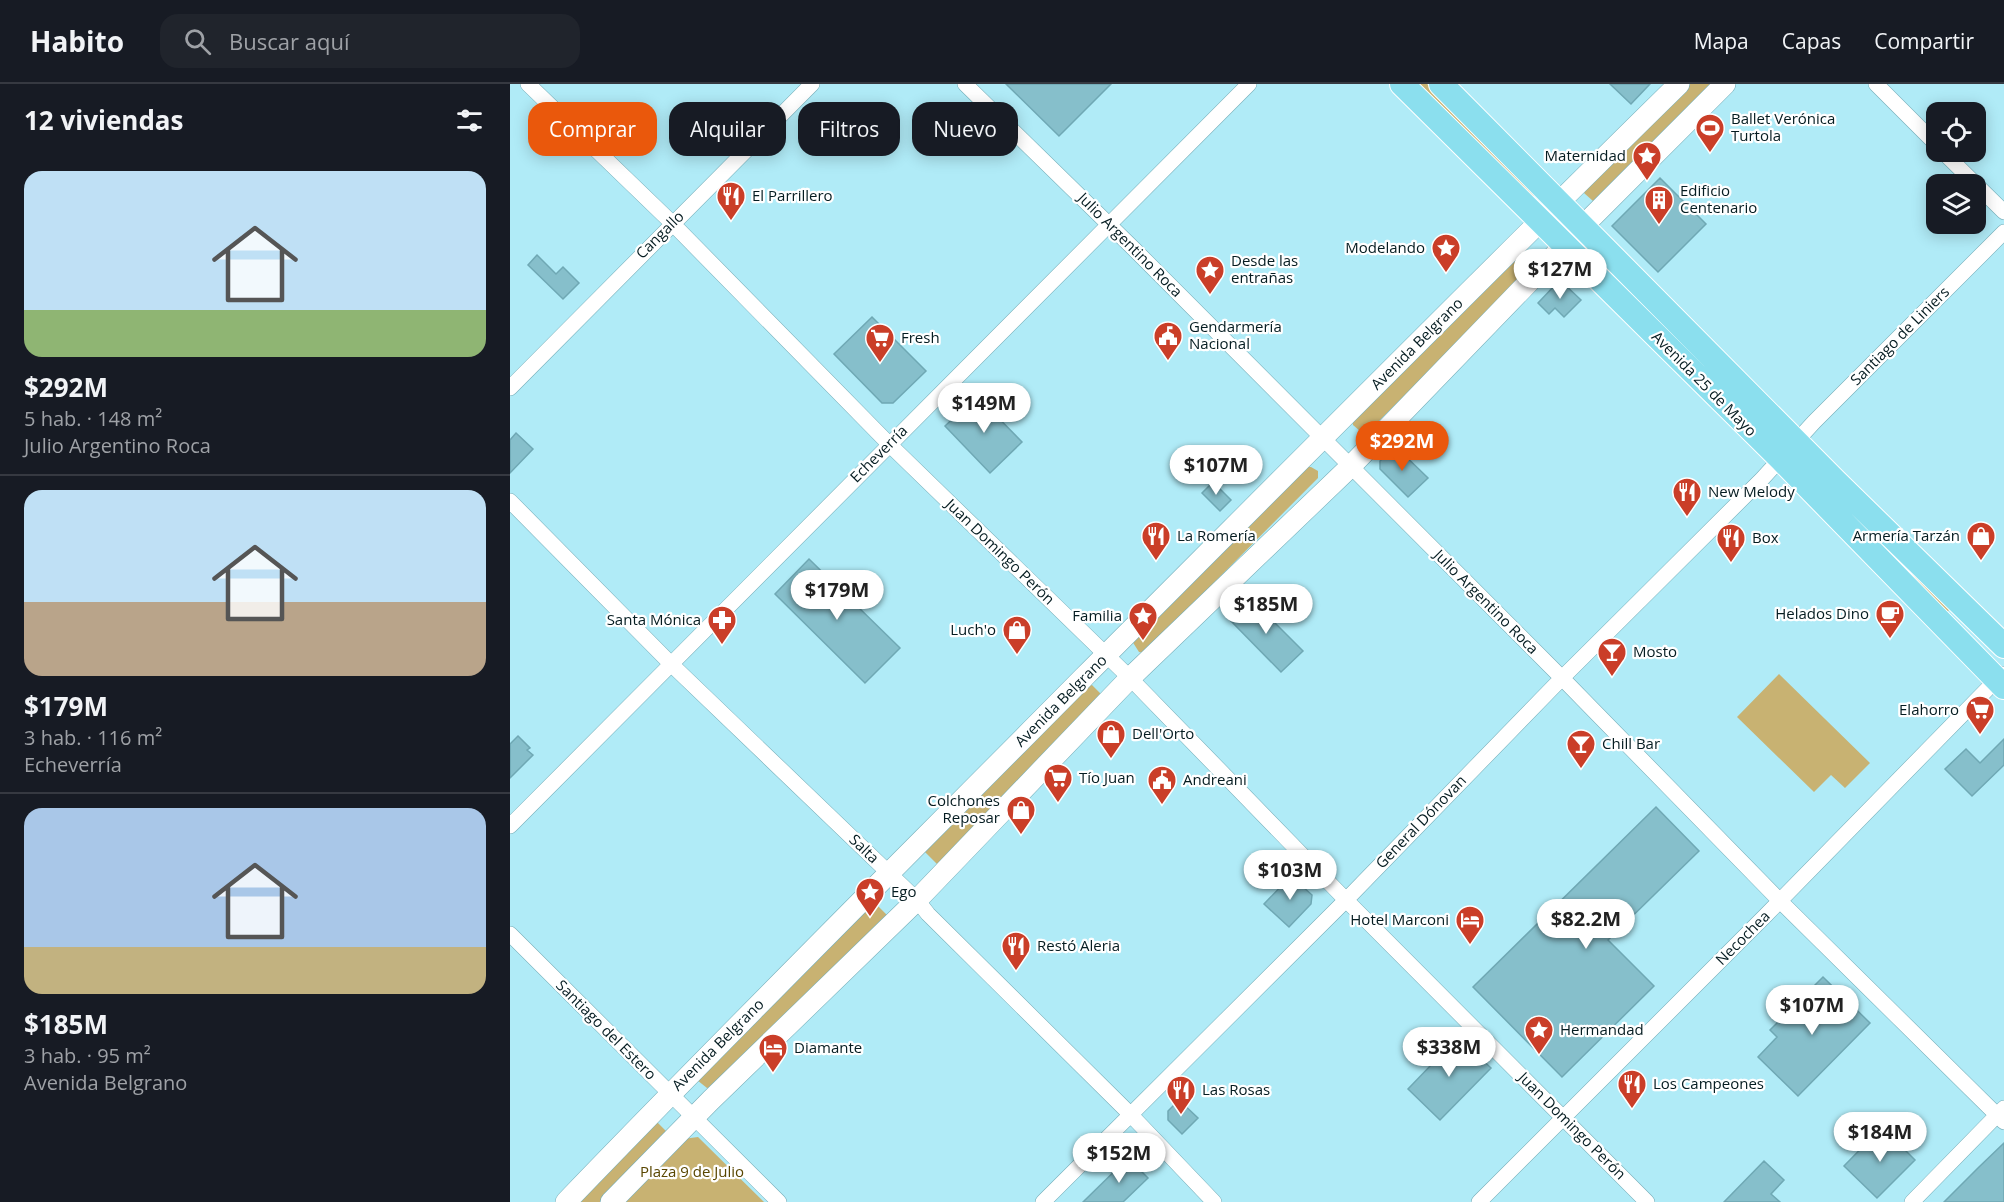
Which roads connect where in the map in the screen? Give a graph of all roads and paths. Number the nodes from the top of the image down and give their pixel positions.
1 (528, 84) edge
2 (812, 84) edge
3 (965, 84) edge
4 (1249, 84) edge
5 (1402, 84) edge
6 (1441, 84) edge
7 (1679, 84) edge
8 (1725, 84) edge
9 (1876, 84) edge
10 (1926, 134) edge
11 (1954, 162) edge
12 (1558, 202) junction
13 (2004, 212) edge
14 (1540, 222) junction
15 (672, 223) junction
16 (1109, 224) junction
17 (1583, 226) junction
18 (2004, 232) edge
19 (1565, 245) junction
20 (510, 388) edge
21 (1323, 438) junction
22 (1796, 440) junction
23 (889, 444) junction
24 (1781, 459) junction
25 (1350, 466) junction
26 (510, 501) edge
27 (2004, 646) edge
28 (1106, 655) junction
29 (671, 664) junction
30 (1130, 678) junction
31 (1562, 678) junction
32 (2002, 679) edge
33 (510, 825) edge
34 (889, 873) junction
35 (916, 900) junction
36 (1346, 900) junction
37 (1780, 901) junction
38 (510, 934) edge
39 (670, 1094) junction
40 (1130, 1114) junction
41 (2002, 1115) edge
42 (694, 1117) junction
43 (1565, 1118) junction
44 (566, 1202) edge
45 (611, 1202) edge
46 (779, 1202) edge
47 (1043, 1202) edge
48 (1214, 1202) edge
49 (1479, 1202) edge
50 (1647, 1202) edge
51 (1912, 1202) edge

1 - 15 street, Juan Domingo Perón
2 - 15 street, Cangallo
3 - 16 street, Julio Argentino Roca
4 - 16 street, Echeverría
5 - 14 main road, Avenida 25 de Mayo
6 - 12 main road, Avenida 25 de Mayo
7 - 12 main road, Avenida Belgrano
8 - 17 main road
9 - 10 street
11 - 13 street
12 - 14 main road, Avenida Belgrano
12 - 17 main road, Avenida 25 de Mayo
14 - 19 main road, Avenida 25 de Mayo
14 - 21 main road, Avenida Belgrano
15 - 20 street, Cangallo
15 - 23 street, Juan Domingo Perón
16 - 21 street, Julio Argentino Roca
16 - 23 street, Echeverría
17 - 19 main road
17 - 22 main road, Avenida 25 de Mayo
18 - 22 street, Santiago de Liniers
19 - 24 main road, Avenida 25 de Mayo
19 - 25 main road
21 - 25 street, Julio Argentino Roca
21 - 28 main road, Avenida Belgrano
22 - 24 street, General Dónovan
22 - 27 main road, Avenida 25 de Mayo
23 - 28 street, Juan Domingo Perón
23 - 29 street, Echeverría
24 - 31 street, General Dónovan
24 - 32 main road, Avenida 25 de Mayo
25 - 30 main road
25 - 31 street, Julio Argentino Roca
26 - 29 street, Salta
28 - 30 street, Juan Domingo Perón
28 - 34 main road, Avenida Belgrano
29 - 33 street, Echeverría
29 - 34 street, Salta
30 - 35 main road
30 - 36 street, Juan Domingo Perón
31 - 36 street, General Dónovan
31 - 37 street, Julio Argentino Roca
32 - 37 street, Necochea
34 - 35 street, Salta
34 - 39 main road, Avenida Belgrano
35 - 40 street, Salta
35 - 42 main road
36 - 40 street, General Dónovan
36 - 43 street, Juan Domingo Perón
37 - 41 street, Julio Argentino Roca
37 - 43 street, Necochea
38 - 39 street, Santiago del Estero
39 - 42 street, Santiago del Estero
39 - 44 main road, Avenida Belgrano
40 - 47 street, General Dónovan
40 - 48 street, Salta
41 - 51 street
42 - 45 main road
42 - 46 street, Santiago del Estero
43 - 49 street, Necochea
43 - 50 street, Juan Domingo Perón

